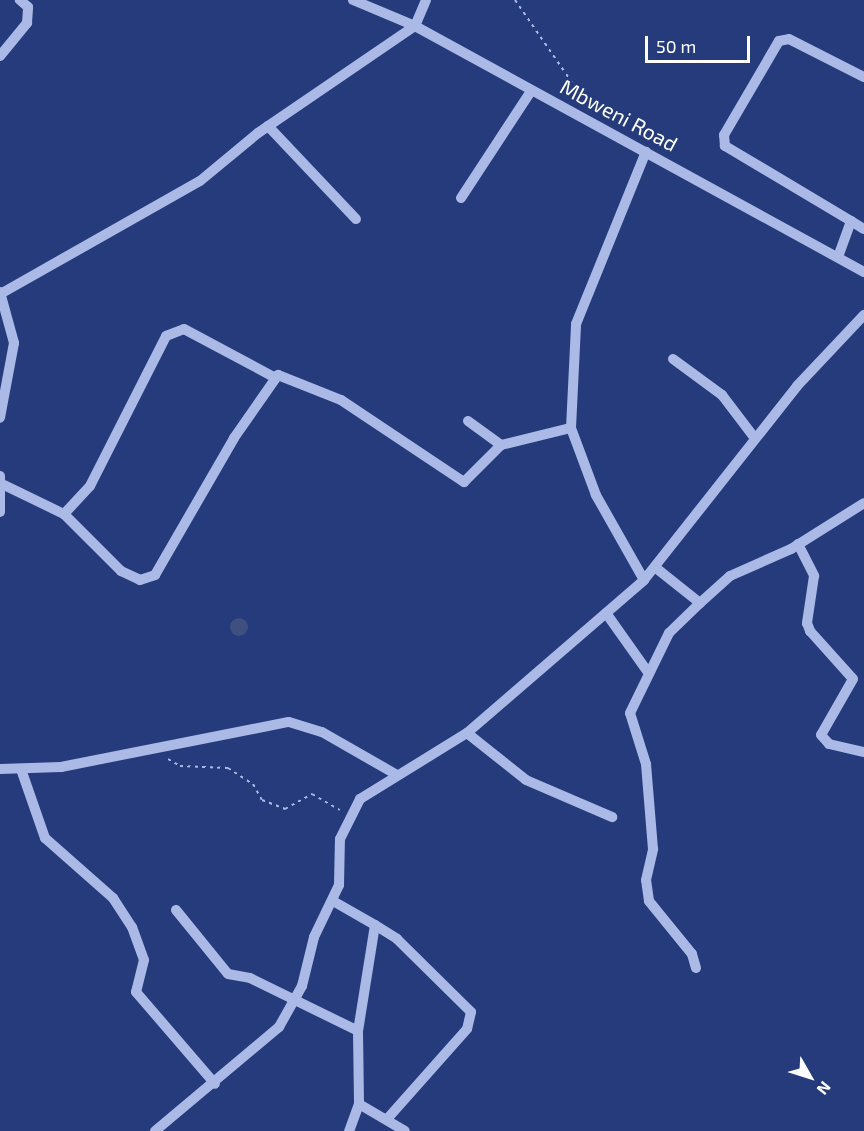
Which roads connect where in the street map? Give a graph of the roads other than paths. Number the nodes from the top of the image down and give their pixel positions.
1 (20, 0) edge
2 (353, 0) edge
3 (426, 0) edge
4 (415, 26) junction
5 (0, 56) edge
6 (864, 77) edge
7 (531, 91) junction
8 (268, 126) junction
9 (646, 152) junction
10 (461, 198) dead end
11 (356, 219) dead end
12 (851, 222) junction
13 (864, 229) edge
14 (838, 257) junction
15 (864, 272) edge
16 (1, 292) edge
17 (864, 315) edge
18 (673, 358) dead end
19 (274, 377) junction
20 (0, 418) edge
21 (468, 421) dead end
22 (571, 428) junction
23 (754, 438) junction
24 (501, 445) junction
25 (2, 481) edge
26 (864, 503) edge
27 (0, 512) edge
28 (64, 514) junction
29 (798, 544) junction
30 (656, 568) junction
31 (644, 580) junction
32 (700, 603) junction
33 (606, 613) junction
34 (647, 671) junction
35 (467, 733) junction
36 (864, 752) edge
37 (0, 769) edge
38 (22, 772) junction
39 (397, 775) junction
40 (612, 817) dead end
41 (333, 901) junction
42 (176, 910) dead end
43 (375, 925) junction
44 (696, 968) dead end
45 (295, 999) junction
46 (358, 1031) junction
47 (215, 1083) junction
48 (359, 1104) junction
49 (388, 1118) junction
50 (155, 1131) edge
51 (349, 1131) edge
52 (405, 1131) edge

1 - 5 street
2 - 4 street, Mbweni Road
3 - 4 street
4 - 7 street, Mbweni Road
4 - 8 street
6 - 12 street
7 - 9 street, Mbweni Road
7 - 10 street
8 - 11 street
8 - 16 street
9 - 14 street, Mbweni Road
9 - 22 street
12 - 13 street
12 - 14 street
14 - 15 street, Mbweni Road
16 - 20 street
17 - 23 street
18 - 23 street
19 - 24 street
19 - 28 street
19 - 28 street
21 - 24 street
22 - 24 street
22 - 31 street
23 - 30 street
25 - 27 street
25 - 28 street
26 - 29 street
29 - 32 street
29 - 36 street
30 - 31 street
30 - 32 street
31 - 33 street
32 - 34 street
33 - 34 street
33 - 35 street
34 - 44 street
35 - 39 street
35 - 40 street
37 - 38 street
38 - 39 street
38 - 47 street
39 - 41 street
41 - 43 street
41 - 45 street
42 - 45 street
43 - 46 street
43 - 49 street
45 - 46 street
45 - 47 street
46 - 48 street
47 - 50 street
48 - 49 street
48 - 51 street
49 - 52 street

